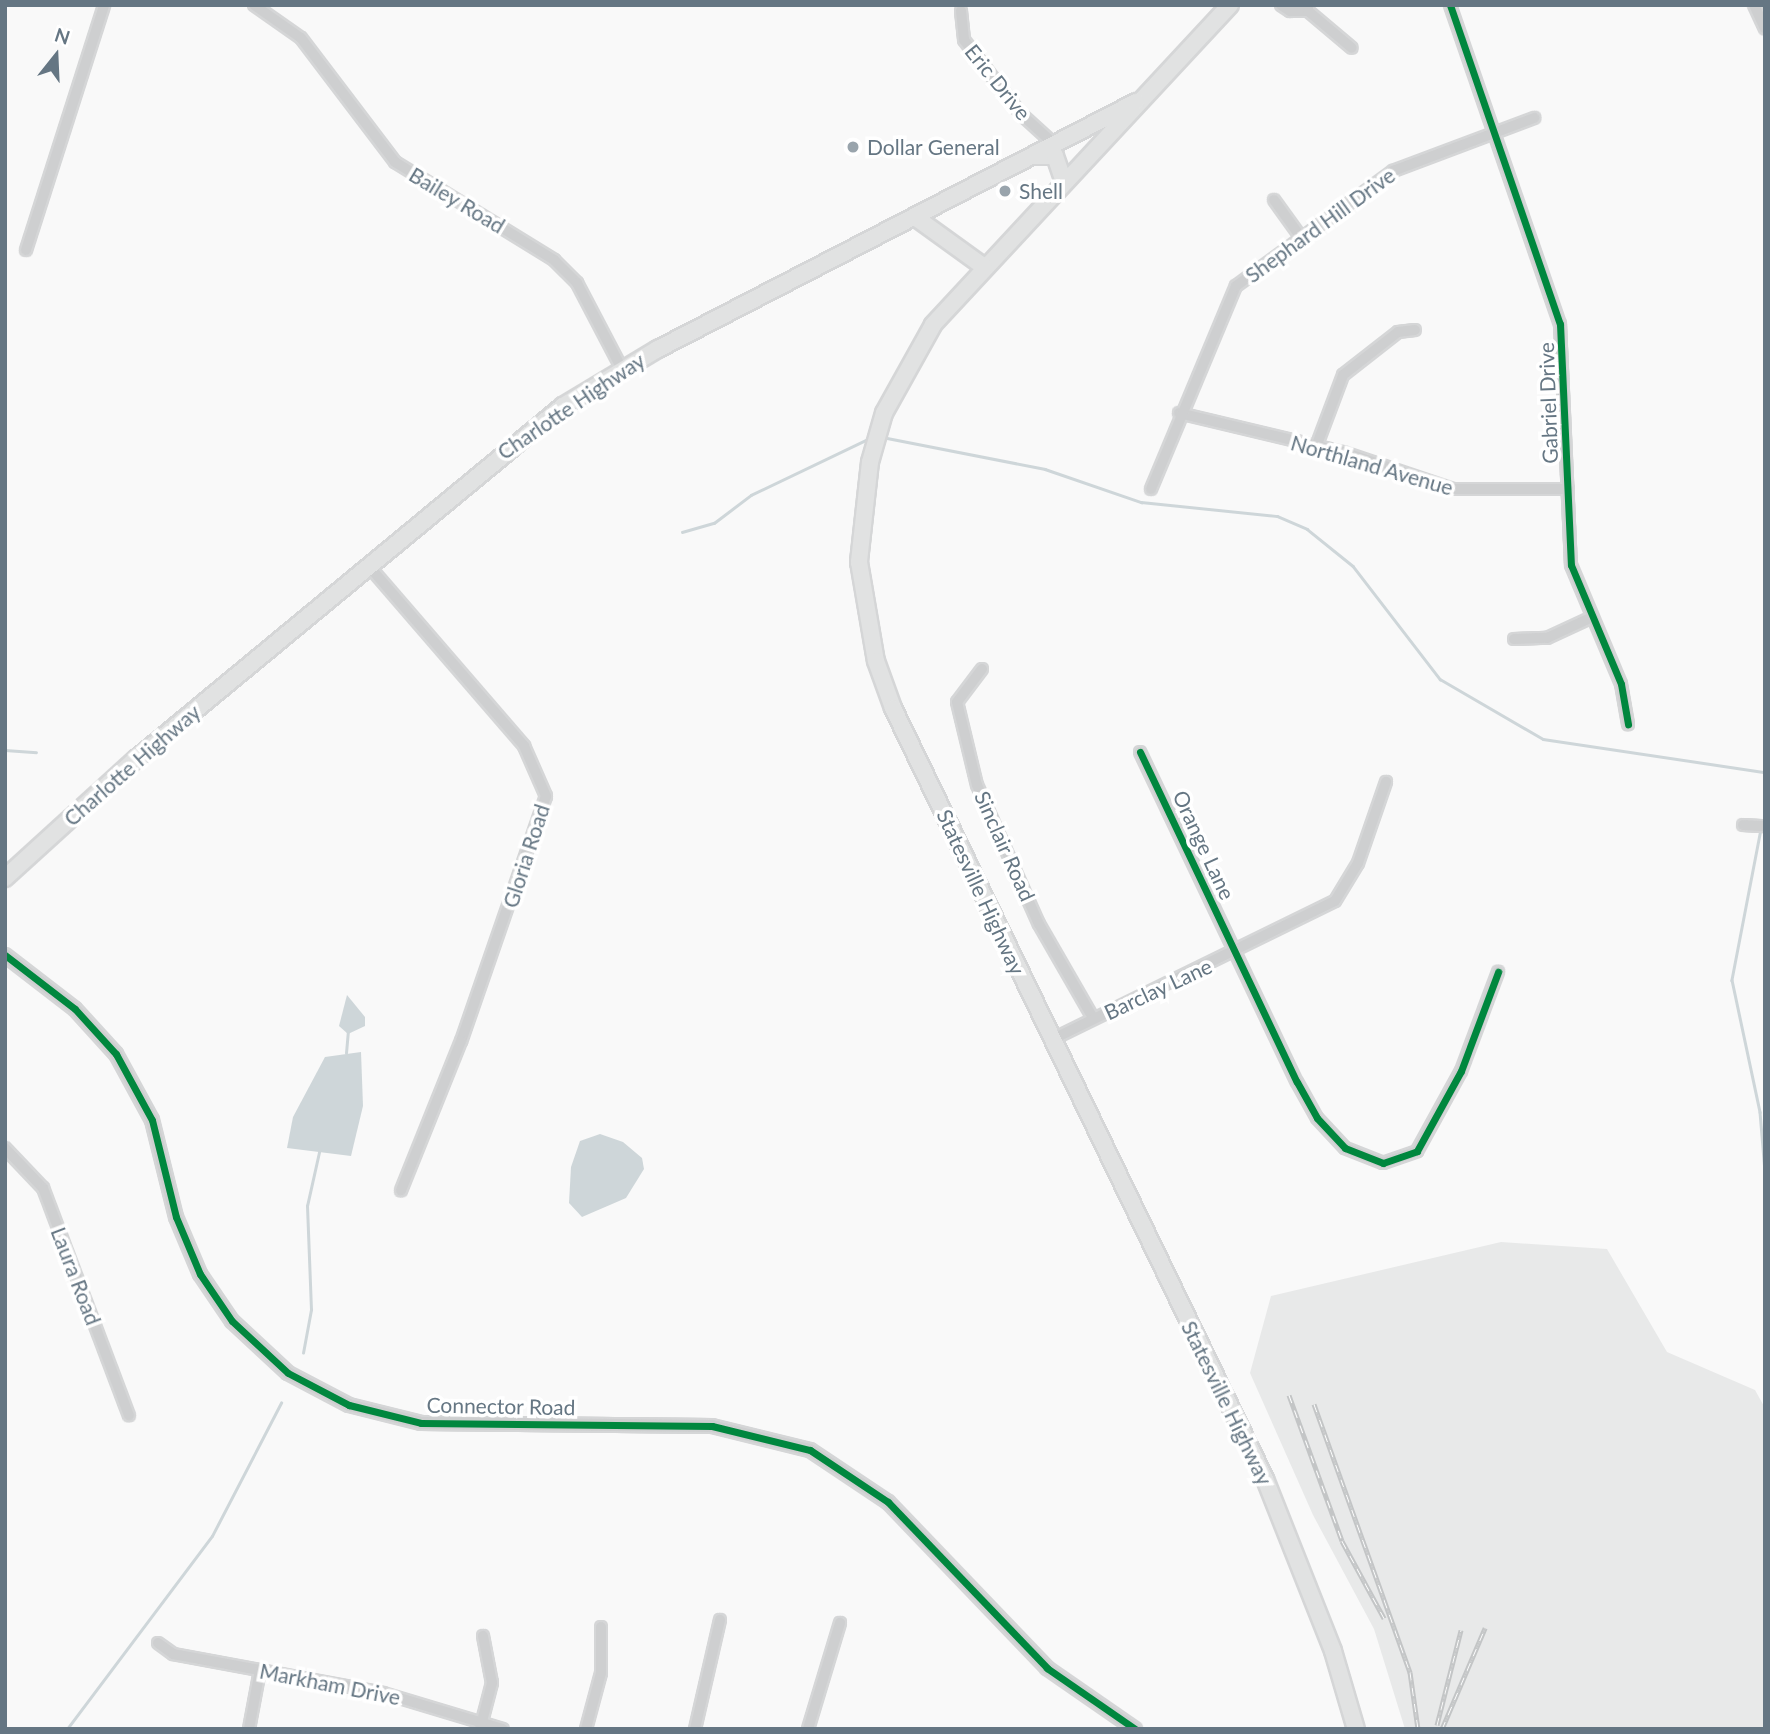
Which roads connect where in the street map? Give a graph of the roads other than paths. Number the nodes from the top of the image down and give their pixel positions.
1 (104, 5) edge
2 (254, 5) edge
3 (1230, 5) edge
4 (1281, 5) edge
5 (1450, 5) edge
6 (1754, 5) edge
7 (1308, 8) edge
8 (961, 11) dead end
9 (1765, 29) edge
10 (1352, 48) dead end
11 (1145, 99) junction
12 (1534, 118) dead end
13 (1491, 133) junction
14 (1058, 142) junction
15 (1034, 155) junction
16 (1088, 157) junction
17 (1064, 182) junction
18 (1274, 200) dead end
19 (915, 217) junction
20 (1300, 236) junction
21 (26, 250) dead end
22 (984, 267) junction
23 (1415, 330) dead end
24 (622, 369) junction
25 (1179, 414) junction
26 (1316, 447) junction
27 (1151, 489) dead end
28 (1568, 489) junction
29 (368, 565) junction
30 (1590, 618) junction
31 (1514, 639) dead end
32 (982, 668) dead end
33 (1628, 724) dead end
34 (1140, 752) dead end
35 (1386, 782) dead end
36 (1743, 825) dead end
37 (1765, 825) edge
38 (5, 878) edge
39 (1235, 953) junction
40 (5, 955) edge
41 (1498, 972) dead end
42 (1093, 1018) junction
43 (1051, 1040) junction
44 (5, 1148) edge
45 (401, 1190) dead end
46 (130, 1415) dead end
47 (720, 1620) dead end
48 (840, 1623) dead end
49 (601, 1627) dead end
50 (483, 1636) dead end
51 (158, 1643) dead end
52 (260, 1670) junction
53 (481, 1726) edge
54 (249, 1729) edge
55 (503, 1729) edge
56 (586, 1729) edge
57 (695, 1729) edge
58 (808, 1729) edge
59 (1135, 1729) edge
60 (1356, 1729) edge

1 - 21 street
2 - 24 street, Bailey Road
3 - 11 main road, Charlotte Highway
4 - 7 street
5 - 13 street, Gabriel Drive
6 - 9 street
7 - 10 street
8 - 14 street, Eric Drive
11 - 14 main road, Charlotte Highway
11 - 16 main road, Statesville Highway
12 - 13 street, Shephard Hill Drive
13 - 20 street, Shephard Hill Drive
13 - 28 street, Gabriel Drive
14 - 15 main road, Charlotte Highway
14 - 16 main road
15 - 16 main road
15 - 17 main road
15 - 19 main road, Charlotte Highway
16 - 17 main road, Statesville Highway
17 - 22 main road, Statesville Highway
18 - 20 street
19 - 22 main road
19 - 24 main road, Charlotte Highway
20 - 25 street, Shephard Hill Drive
22 - 43 main road, Statesville Highway
23 - 26 street
24 - 29 main road, Charlotte Highway
25 - 26 street, Northland Avenue
25 - 27 street, Shephard Hill Drive
26 - 28 street, Northland Avenue
28 - 30 street, Gabriel Drive
29 - 38 main road, Charlotte Highway
29 - 45 street, Gloria Road
30 - 31 street
30 - 33 street, Gabriel Drive
32 - 42 street, Sinclair Road
34 - 39 street, Orange Lane
35 - 39 street, Barclay Lane
36 - 37 street
39 - 41 street, Orange Lane
39 - 42 street, Barclay Lane
40 - 59 street, Connector Road
42 - 43 street, Barclay Lane
43 - 60 main road, Statesville Highway
44 - 46 street, Laura Road
47 - 57 street
48 - 58 street
49 - 56 street
50 - 53 street
51 - 52 street, Markham Drive
52 - 53 street, Markham Drive
52 - 54 street
53 - 55 street, Markham Drive

